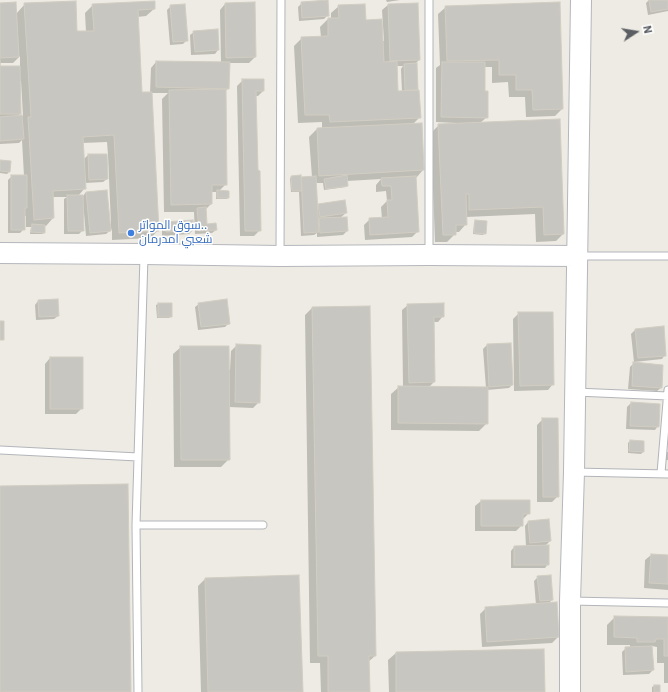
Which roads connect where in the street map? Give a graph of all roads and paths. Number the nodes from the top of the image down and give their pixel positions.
1 (282, 0) edge
2 (429, 0) edge
3 (581, 0) edge
4 (0, 253) edge
5 (144, 254) junction
6 (429, 255) junction
7 (280, 256) junction
8 (577, 256) junction
9 (668, 256) edge
10 (668, 390) edge
11 (575, 392) junction
12 (668, 396) edge
13 (0, 450) edge
14 (138, 457) junction
15 (574, 472) junction
16 (665, 473) edge
17 (136, 525) junction
18 (263, 525) dead end
19 (570, 601) junction
20 (668, 602) edge
21 (138, 692) edge
22 (570, 692) edge

1 - 7 lane
2 - 6 lane
3 - 8 street
4 - 5 street
5 - 7 street
5 - 14 lane
6 - 7 street
6 - 8 street
8 - 9 lane
8 - 11 street
10 - 12 lane
11 - 12 lane
11 - 15 street
12 - 16 lane
13 - 14 lane
14 - 17 lane
15 - 16 lane
15 - 19 street
17 - 18 lane
17 - 21 lane
19 - 20 lane
19 - 22 street

